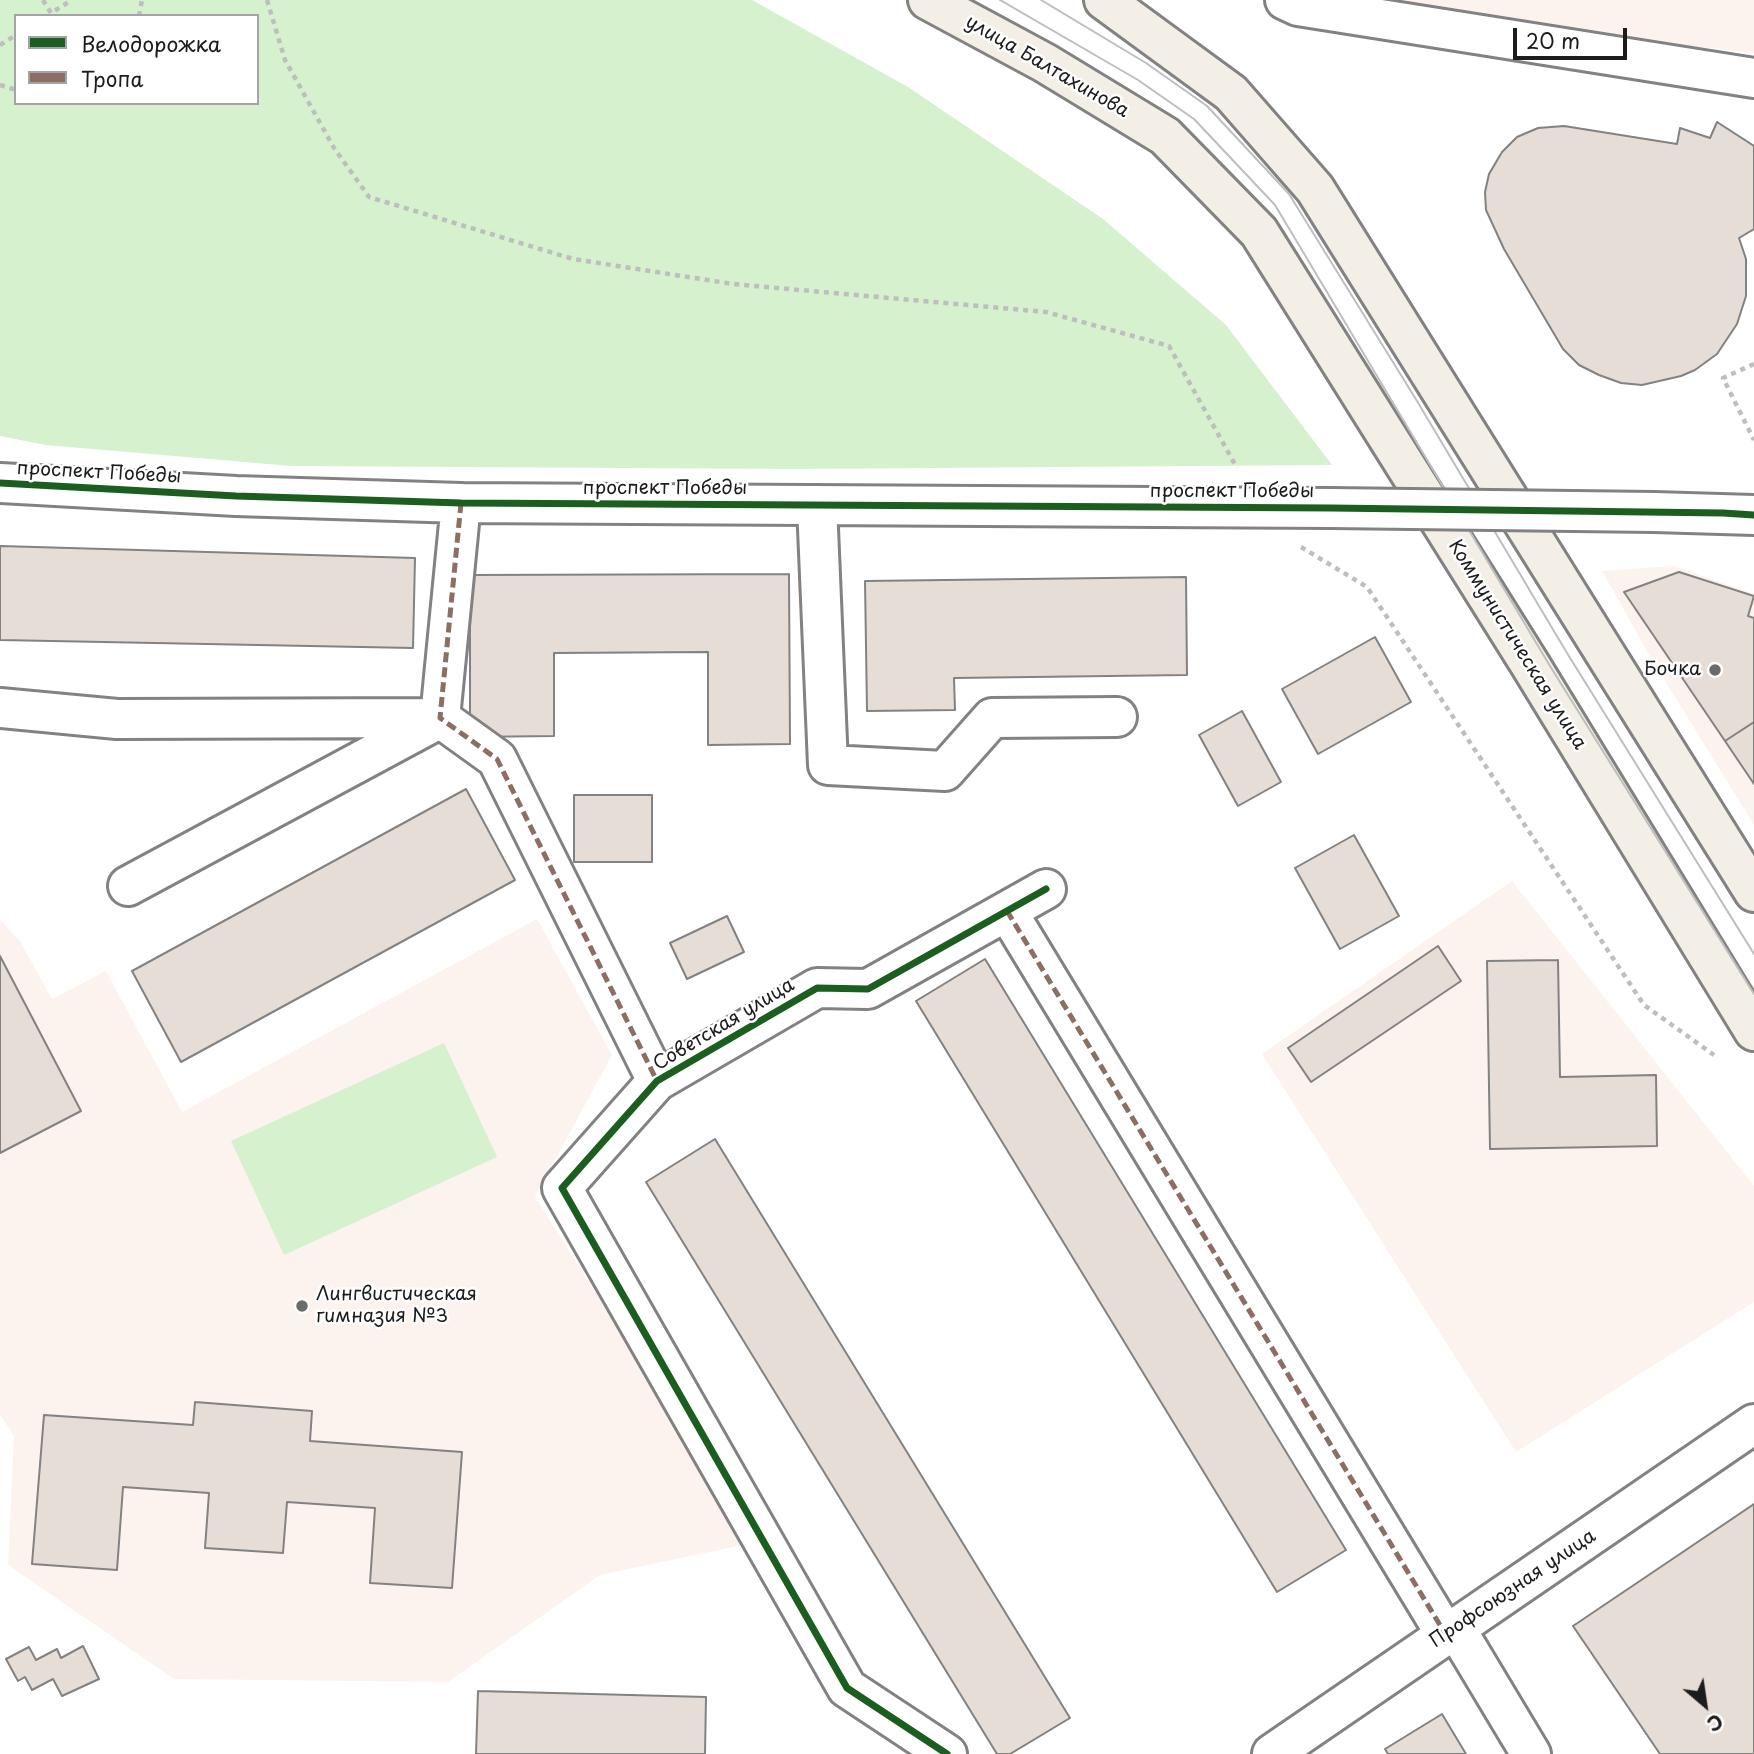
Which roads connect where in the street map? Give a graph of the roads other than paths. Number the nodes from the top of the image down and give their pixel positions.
1 (928, 0) edge
2 (1104, 0) edge
3 (1285, 0) edge
4 (1754, 78) edge
5 (1165, 136) joint
6 (0, 483) edge
7 (461, 503) junction
8 (817, 505) junction
9 (1754, 516) edge
10 (0, 708) edge
11 (1117, 717) dead end
12 (440, 718) junction
13 (128, 886) dead end
14 (1046, 889) dead end
15 (1754, 892) edge
16 (1007, 911) junction
17 (1754, 1031) edge
18 (657, 1081) junction
19 (1754, 1424) edge
20 (1451, 1632) junction
21 (947, 1754) edge
22 (1272, 1754) edge
23 (1531, 1754) edge

1 - 5 main road, улица Балтахинова
2 - 15 main road
3 - 4 street
5 - 17 main road, Коммунистическая улица
6 - 7 street, проспект Победы
7 - 8 street, проспект Победы
7 - 12 street
8 - 9 street, проспект Победы, bridge
8 - 11 street
10 - 12 street
12 - 13 street
12 - 18 street
14 - 16 street, Советская улица
16 - 18 street, Советская улица
16 - 20 street
18 - 21 street, Советская улица
19 - 20 street, Профсоюзная улица
20 - 22 street, Профсоюзная улица
20 - 23 street

